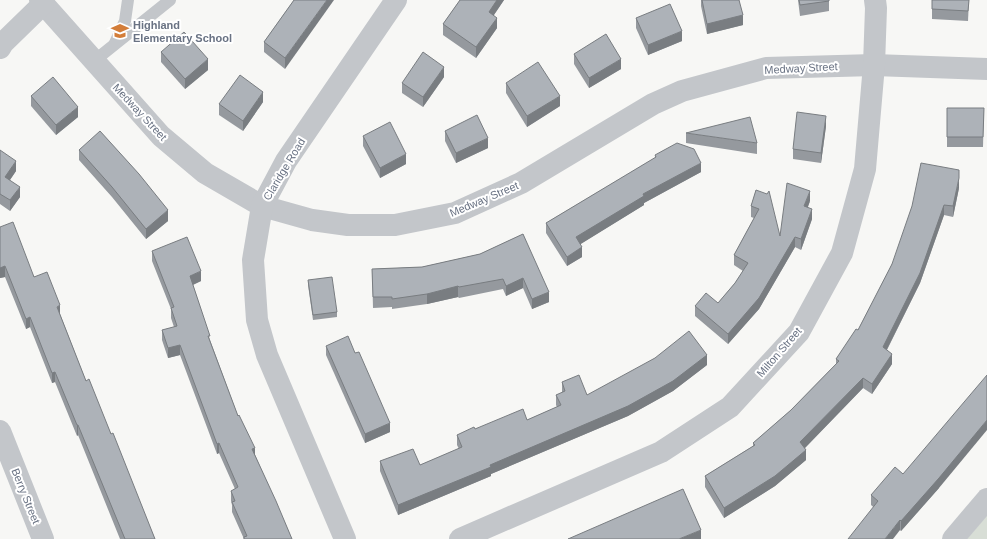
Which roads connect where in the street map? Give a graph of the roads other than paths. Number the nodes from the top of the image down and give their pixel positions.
1 (128, 0) edge
2 (170, 0) edge
3 (396, 0) edge
4 (875, 0) edge
5 (41, 2) edge
6 (114, 46) junction
7 (0, 48) edge
8 (94, 61) junction
9 (874, 65) junction
10 (987, 69) edge
11 (262, 206) junction
12 (0, 431) edge
13 (987, 500) edge
14 (43, 539) edge
15 (345, 539) edge
16 (460, 539) edge
17 (953, 539) edge

1 - 6 lane
2 - 6 lane
3 - 11 street, Claridge Road
4 - 9 street, Milton Street
5 - 7 street
5 - 8 street, Medway Street
6 - 8 lane
8 - 11 street, Medway Street
9 - 10 street, Medway Street
9 - 11 street, Medway Street
9 - 16 street, Milton Street
11 - 15 street, Claridge Road
12 - 14 street, Berry Street
13 - 17 street

